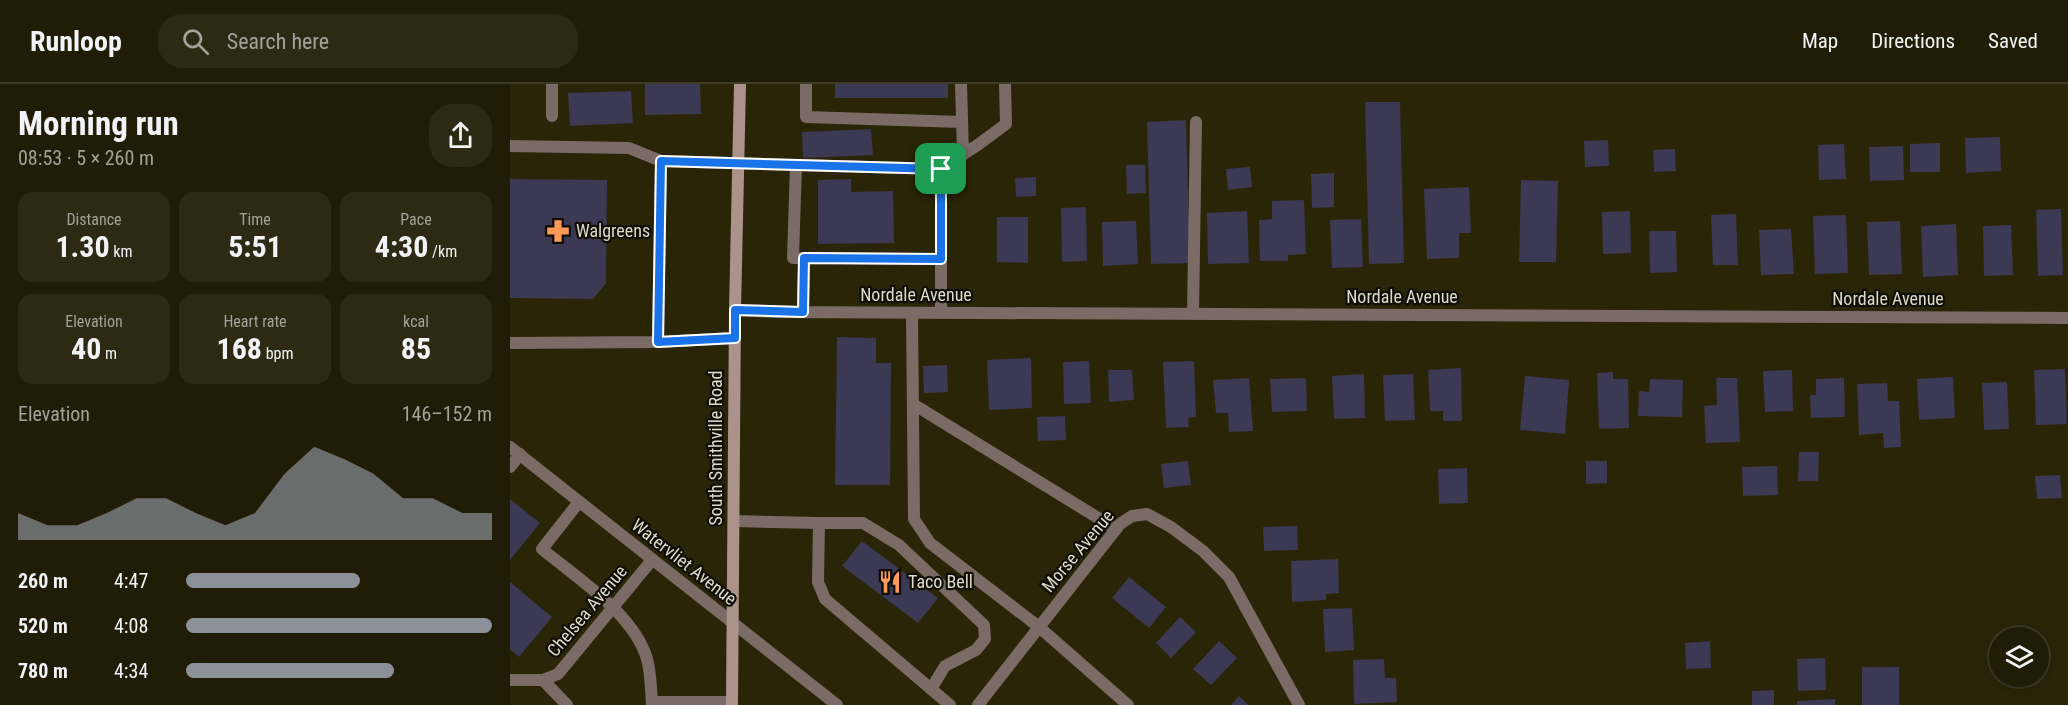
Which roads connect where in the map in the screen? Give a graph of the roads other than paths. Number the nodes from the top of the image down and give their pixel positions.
1 (552, 84) edge
2 (740, 84) edge
3 (807, 84) edge
4 (961, 84) edge
5 (1005, 84) edge
6 (552, 116) dead end
7 (962, 122) junction
8 (1196, 122) dead end
9 (510, 146) edge
10 (963, 154) junction
11 (661, 161) junction
12 (738, 163) junction
13 (796, 165) junction
14 (941, 169) junction
15 (804, 258) junction
16 (941, 259) junction
17 (735, 310) junction
18 (803, 312) junction
19 (912, 313) junction
20 (941, 313) junction
21 (1193, 314) junction
22 (2068, 318) edge
23 (735, 338) junction
24 (658, 342) junction
25 (510, 343) edge
26 (913, 404) junction
27 (515, 451) edge
28 (510, 467) edge
29 (579, 502) junction
30 (734, 521) junction
31 (819, 522) junction
32 (1116, 529) junction
33 (652, 560) junction
34 (613, 608) junction
35 (733, 623) junction
36 (1039, 627) junction
37 (510, 680) edge
38 (543, 680) junction
39 (931, 689) junction
40 (652, 704) edge
41 (732, 704) edge
42 (567, 705) edge
43 (837, 705) edge
44 (950, 705) edge
45 (978, 705) edge
46 (1128, 705) edge
47 (1299, 705) edge

1 - 6 street
2 - 12 main road, South Smithville Road
3 - 7 street
4 - 7 street
5 - 10 street
7 - 10 street
8 - 21 street
9 - 11 street
10 - 14 street
11 - 12 street
11 - 24 street
12 - 13 street
12 - 17 main road, South Smithville Road
13 - 14 street
13 - 15 street
14 - 16 street
15 - 16 street
15 - 18 street
16 - 20 street
17 - 18 street, Nordale Avenue
17 - 23 main road, South Smithville Road
18 - 19 street, Nordale Avenue
19 - 20 street, Nordale Avenue
19 - 26 street
20 - 21 street, Nordale Avenue
21 - 22 street, Nordale Avenue
23 - 24 street
23 - 30 main road, South Smithville Road
24 - 25 street
26 - 32 street
26 - 36 street
27 - 28 street
27 - 29 street, Watervliet Avenue
29 - 33 street, Watervliet Avenue
29 - 34 street
30 - 31 street
30 - 35 main road, South Smithville Road
31 - 39 street
31 - 39 street
32 - 36 street, Morse Avenue
32 - 47 street, Morse Avenue
33 - 34 street, Chelsea Avenue
33 - 35 street, Watervliet Avenue
34 - 38 street, Chelsea Avenue
34 - 40 street
35 - 41 main road, South Smithville Road
35 - 43 street, Watervliet Avenue
36 - 45 street, Morse Avenue
36 - 46 street
37 - 38 street, Chelsea Avenue
38 - 42 street
39 - 44 street
40 - 41 street

